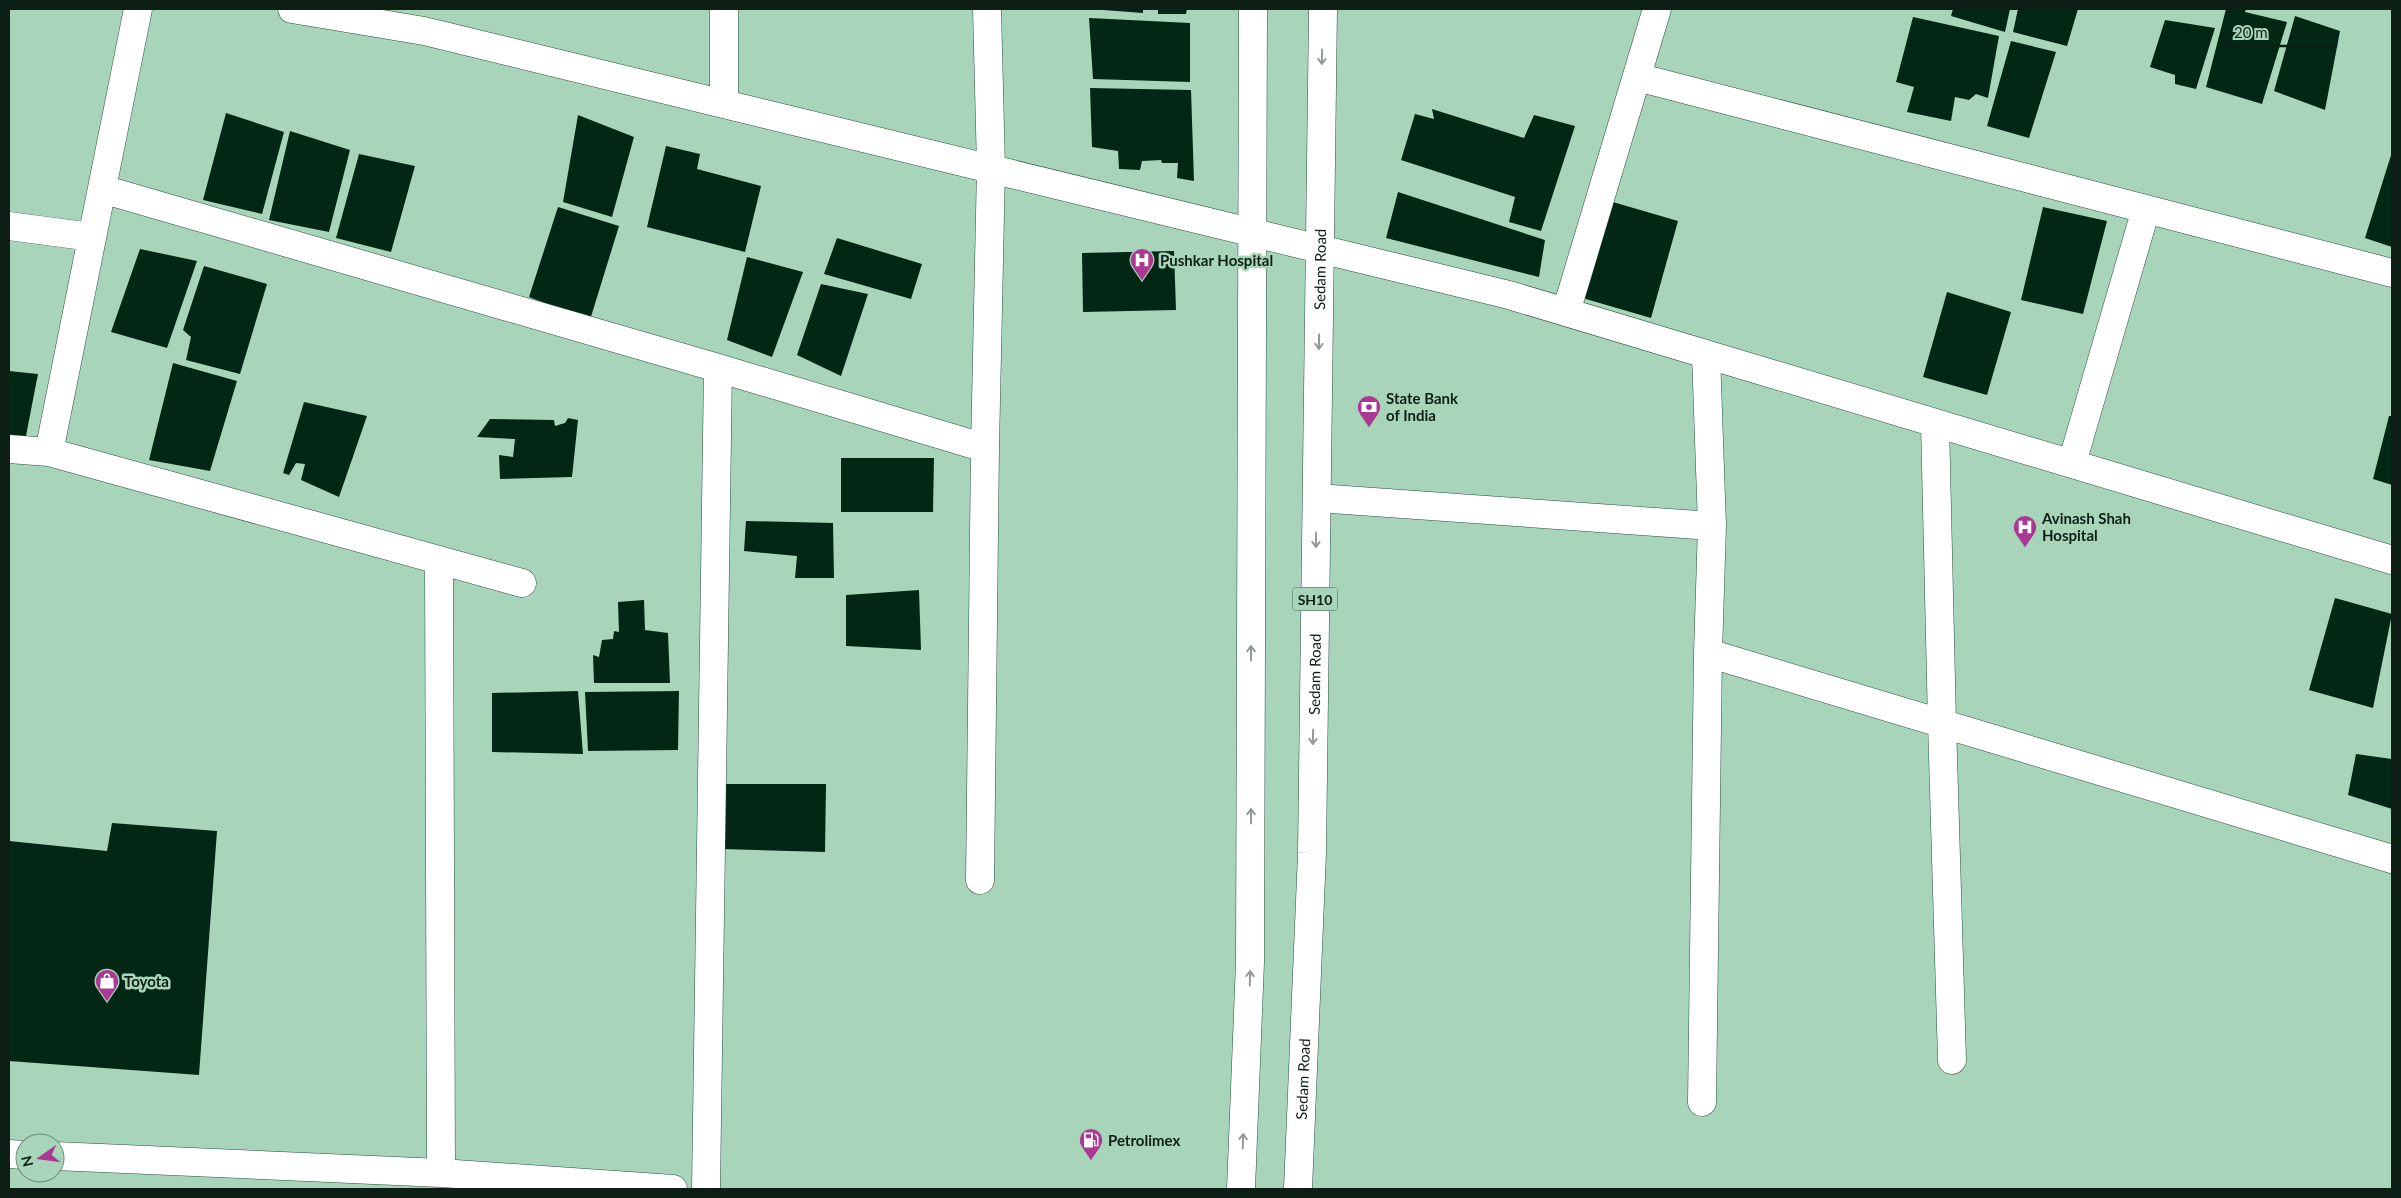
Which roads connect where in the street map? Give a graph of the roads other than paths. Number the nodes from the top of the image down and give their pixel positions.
1 (138, 9) edge
2 (292, 9) edge
3 (724, 9) edge
4 (987, 9) edge
5 (1253, 9) edge
6 (1323, 9) edge
7 (1657, 9) edge
8 (1637, 77) junction
9 (724, 103) junction
10 (991, 168) junction
11 (102, 189) junction
12 (2146, 209) junction
13 (9, 226) edge
14 (1252, 234) junction
15 (92, 237) junction
16 (1320, 250) junction
17 (2392, 273) edge
18 (1566, 312) junction
19 (1706, 354) junction
20 (718, 368) junction
21 (1935, 422) junction
22 (985, 448) junction
23 (9, 449) edge
24 (50, 452) junction
25 (2072, 463) junction
26 (1317, 498) junction
27 (1712, 526) junction
28 (439, 560) junction
29 (2392, 560) edge
30 (522, 583) dead end
31 (1708, 653) junction
32 (1942, 723) junction
33 (2392, 859) edge
34 (980, 880) dead end
35 (1952, 1060) dead end
36 (1702, 1102) dead end
37 (65, 1156) edge
38 (441, 1173) junction
39 (673, 1189) edge
40 (706, 1189) edge
41 (1241, 1189) edge
42 (1298, 1189) edge

1 - 11 street
2 - 9 street
3 - 9 street
4 - 10 street
5 - 14 street
6 -> 16 street, Sedam Road / SH10
7 - 8 street
8 - 12 street
8 - 18 street
9 - 10 street
10 - 14 street
10 - 22 street
11 - 15 street
11 - 20 street
12 - 17 street
12 - 25 street
13 - 15 street
14 - 16 street
41 -> 14 street
15 - 24 street
16 - 18 street
16 -> 26 street, Sedam Road / SH10
18 - 19 street
19 - 21 street
19 - 27 street
20 - 22 street
20 - 40 street
21 - 25 street
21 - 32 street
22 - 34 street
23 - 24 street
24 - 28 street
25 - 29 street
26 - 27 street
26 -> 42 street, Sedam Road / SH10
27 - 31 street
28 - 30 street
28 - 38 street
31 - 32 street
31 - 36 street
32 - 33 street
32 - 35 street
37 - 38 street
38 - 39 street

